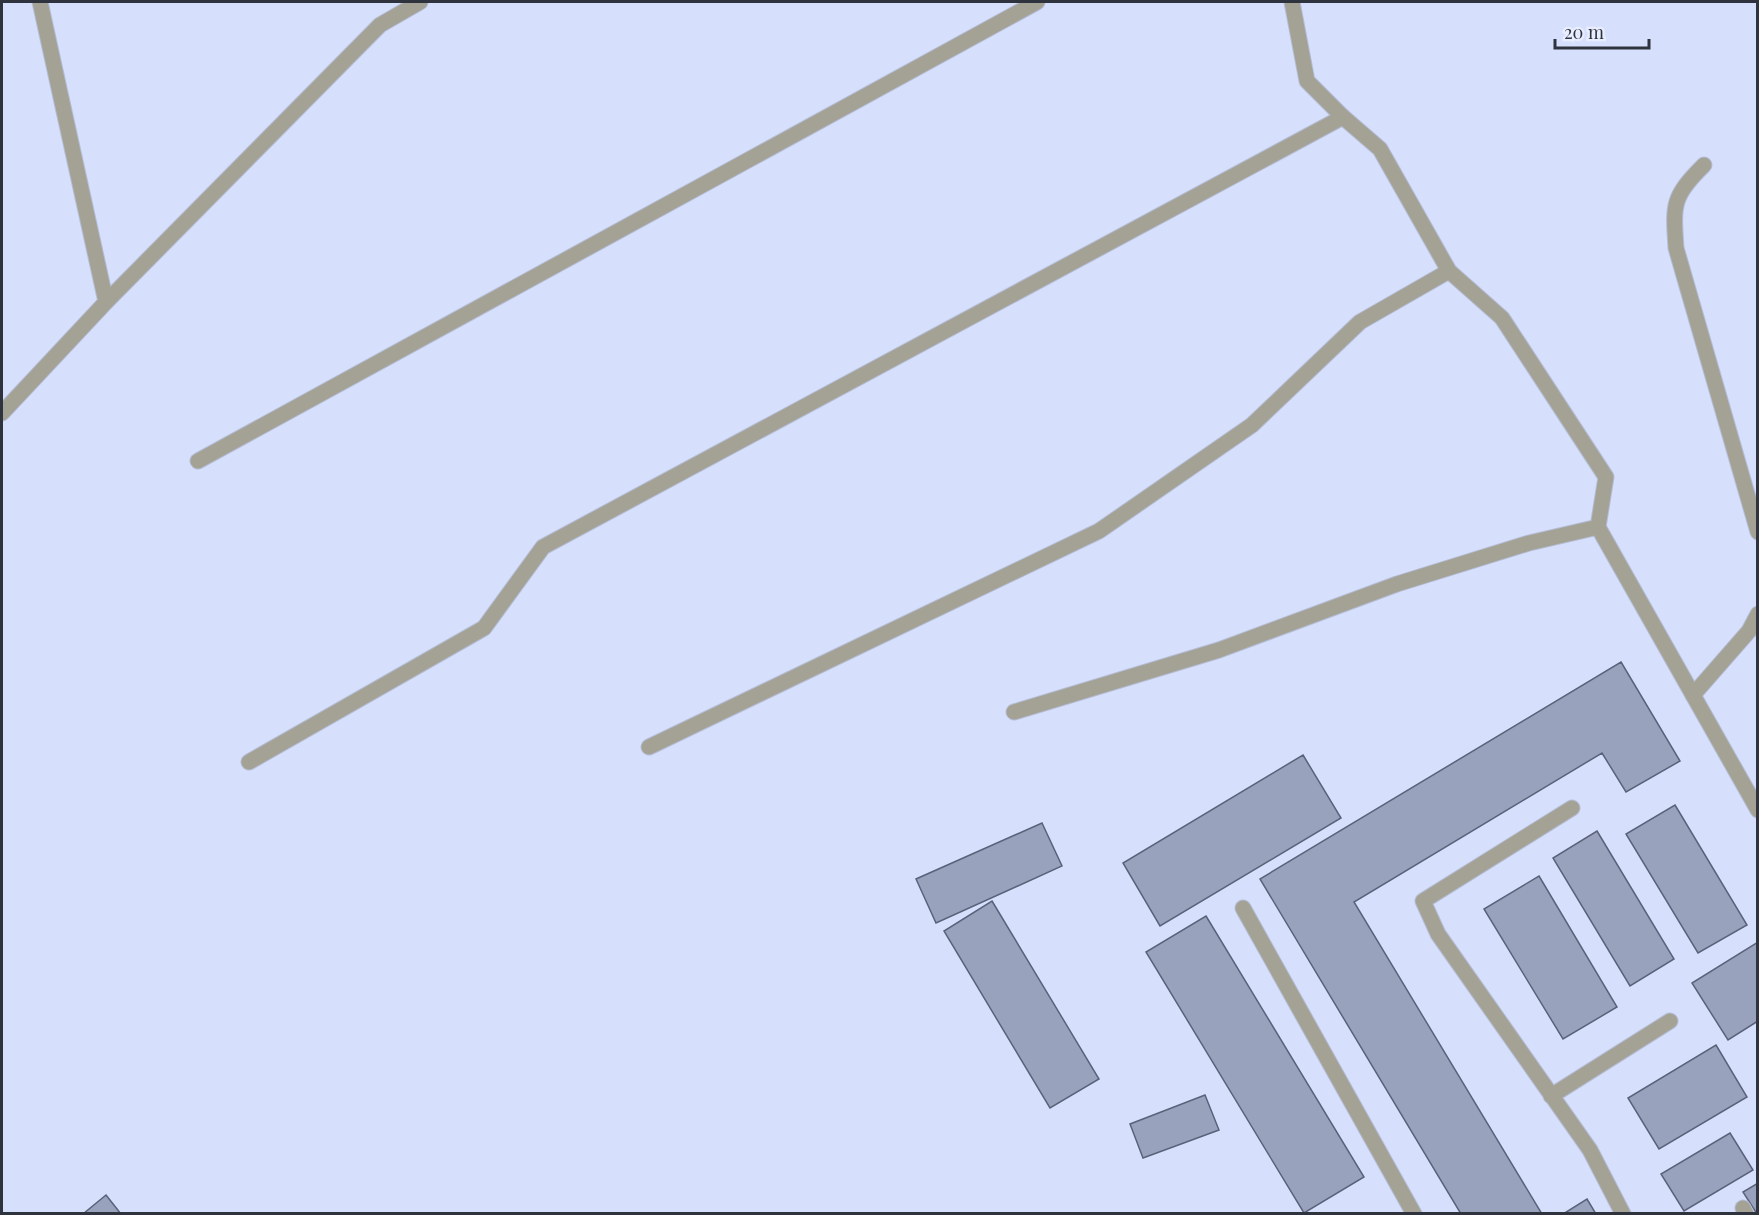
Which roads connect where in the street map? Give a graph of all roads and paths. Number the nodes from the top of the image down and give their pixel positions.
1 (40, 2) edge
2 (420, 2) edge
3 (1037, 2) edge
4 (1292, 2) edge
5 (1343, 117) junction
6 (1704, 165) dead end
7 (1449, 271) junction
8 (106, 303) junction
9 (2, 413) edge
10 (198, 461) dead end
11 (1598, 527) junction
12 (1758, 532) edge
13 (1758, 614) edge
14 (1693, 695) junction
15 (1014, 712) dead end
16 (650, 747) dead end
17 (249, 762) dead end
18 (1572, 808) dead end
19 (1758, 810) edge
20 (1243, 908) dead end
21 (1671, 1021) dead end
22 (1551, 1096) junction
23 (1414, 1214) edge
24 (1623, 1214) edge

1 - 8 street
2 - 8 street
3 - 10 street
4 - 5 street
5 - 7 street
5 - 17 street
6 - 12 street
7 - 11 street
7 - 16 street
8 - 9 street
11 - 14 street
11 - 15 street
13 - 14 street
14 - 19 street
18 - 22 street
20 - 23 street
21 - 22 street
22 - 24 street

